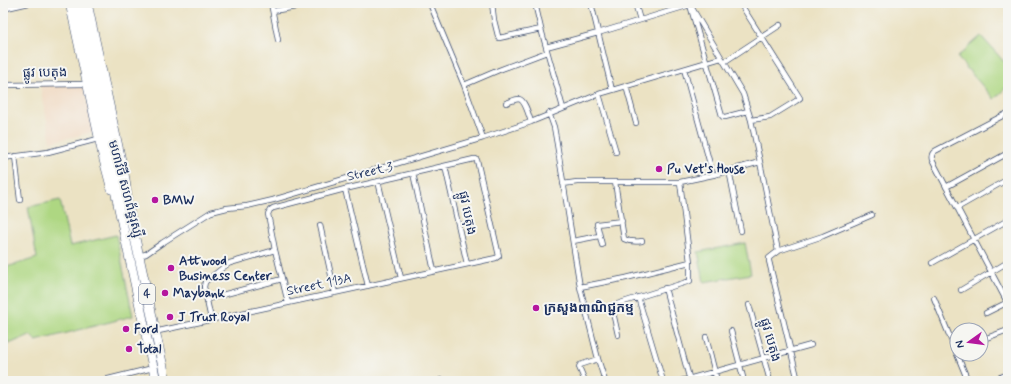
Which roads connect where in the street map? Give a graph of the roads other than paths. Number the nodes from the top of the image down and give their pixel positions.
1 (3, 3) edge
2 (29, 3) edge
3 (69, 3) edge
4 (75, 3) edge
5 (82, 3) edge
6 (88, 3) edge
7 (271, 3) edge
8 (316, 3) edge
9 (492, 3) edge
10 (535, 3) edge
11 (591, 3) edge
12 (635, 3) edge
13 (740, 3) edge
14 (689, 4) edge
15 (431, 6) dead end
16 (273, 11) junction
17 (640, 20) junction
18 (780, 25) dead end
19 (541, 29) junction
20 (598, 33) junction
21 (761, 37) junction
22 (278, 40) dead end
23 (546, 47) junction
24 (547, 52) junction
25 (723, 60) junction
26 (706, 62) junction
27 (684, 69) junction
28 (3, 84) edge
29 (464, 85) junction
30 (626, 86) junction
31 (94, 87) junction
32 (612, 90) junction
33 (599, 94) junction
34 (506, 103) dead end
35 (563, 108) junction
36 (748, 111) junction
37 (549, 113) junction
38 (1008, 113) edge
39 (751, 120) junction
40 (531, 122) junction
41 (636, 123) dead end
42 (483, 138) junction
43 (98, 139) junction
44 (616, 152) dead end
45 (1008, 153) edge
46 (15, 156) junction
47 (3, 158) edge
48 (760, 162) junction
49 (445, 166) junction
50 (729, 170) junction
51 (413, 173) junction
52 (712, 175) junction
53 (1008, 179) edge
54 (378, 181) junction
55 (615, 182) junction
56 (680, 182) junction
57 (563, 184) junction
58 (946, 187) junction
59 (346, 189) junction
60 (20, 200) dead end
61 (123, 208) junction
62 (957, 208) junction
63 (872, 215) dead end
64 (1008, 220) edge
65 (622, 221) junction
66 (320, 225) dead end
67 (740, 231) dead end
68 (599, 236) junction
69 (974, 240) junction
70 (573, 241) junction
71 (642, 241) dead end
72 (602, 245) dead end
73 (275, 250) junction
74 (778, 251) junction
75 (138, 256) junction
76 (496, 258) joint
77 (690, 262) junction
78 (1008, 262) edge
79 (932, 263) dead end
80 (467, 264) junction
81 (434, 271) junction
82 (991, 272) junction
83 (401, 278) junction
84 (282, 279) junction
85 (368, 286) junction
86 (580, 287) junction
87 (665, 288) junction
88 (961, 290) dead end
89 (335, 293) junction
90 (638, 297) junction
91 (934, 298) dead end
92 (207, 299) junction
93 (1008, 302) edge
94 (288, 303) junction
95 (749, 305) dead end
96 (986, 313) dead end
97 (211, 319) junction
98 (1008, 330) edge
99 (731, 331) dead end
100 (150, 332) junction
101 (949, 333) edge
102 (618, 335) dead end
103 (706, 337) dead end
104 (989, 337) edge
105 (811, 345) dead end
106 (791, 350) junction
107 (764, 358) junction
108 (598, 359) junction
109 (961, 362) edge
110 (739, 365) junction
111 (154, 368) junction
112 (715, 372) junction
113 (1008, 374) edge
114 (690, 380) edge
115 (100, 381) edge
116 (156, 381) edge
117 (166, 381) edge
118 (584, 381) edge
119 (605, 381) edge
120 (663, 381) edge
121 (681, 381) edge
122 (717, 381) edge
123 (744, 381) edge
124 (770, 381) edge
125 (798, 381) edge
126 (968, 381) edge
127 (991, 381) edge

1 - 2 street
3 - 31 main road, មហាវិថី សហព័ន្ធរុស្ស៊ី
4 - 31 highway, 4
5 - 31 highway, 4
6 - 61 main road, មហាវិថី សហព័ន្ធរុស្ស៊ី
7 - 16 street
8 - 16 street
9 - 19 street
10 - 19 street
11 - 20 street
12 - 17 street
13 - 21 street
14 - 17 street
14 - 25 street
14 - 26 street
15 - 29 street
16 - 22 street
17 - 20 street
18 - 21 street
19 - 23 street
20 - 23 street
20 - 32 street
21 - 25 street
21 - 39 street
23 - 24 street
24 - 29 street
24 - 35 street
25 - 26 street
25 - 36 street
26 - 27 street
26 - 36 street
27 - 30 street
27 - 52 street
28 - 31 street, ផ្លូវ បេតុង
29 - 42 street
30 - 32 street
30 - 41 street
31 - 43 main road, មហាវិថី សហព័ន្ធរុស្ស៊ី
31 - 61 highway, 4
32 - 33 street
33 - 35 street
33 - 44 street
34 - 40 street
35 - 37 street
36 - 39 street
37 - 40 street
37 - 57 street
38 - 58 street
39 - 48 street
40 - 42 street
42 - 75 street
43 - 46 street
43 - 61 main road, មហាវិថី សហព័ន្ធរុស្ស៊ី
45 - 58 street
46 - 47 street
46 - 60 street
48 - 50 street
48 - 74 street
49 - 51 street, Street 3
49 - 76 street, Street 3
49 - 80 street, ផ្លូវ បេតុង
50 - 52 street
50 - 67 street
51 - 54 street, Street 3
51 - 81 street
52 - 56 street
53 - 62 street
54 - 59 street, Street 3
54 - 83 street
55 - 56 street
55 - 57 street
55 - 65 street
56 - 77 street
57 - 70 street
58 - 62 street
59 - 73 street, Street 3
59 - 85 street
61 - 75 highway, មហាវិថី សហព័ន្ធរុស្ស៊ី / 4
61 - 100 highway, មហាវិថី សហព័ន្ធរុស្ស៊ី / 4
62 - 69 street
63 - 74 street
64 - 69 street
65 - 68 street
65 - 71 street
66 - 89 street
68 - 70 street
68 - 72 street
69 - 79 street
69 - 82 street
70 - 86 street
73 - 84 street
73 - 92 street
74 - 106 street
75 - 100 highway, មហាវិថី សហព័ន្ធរុស្ស៊ី / 4
76 - 80 street, Street 113A
77 - 86 street
77 - 87 street
78 - 82 street
80 - 81 street, Street 113A
81 - 83 street, Street 113A
82 - 88 street
82 - 93 street
83 - 85 street, Street 113A
84 - 92 street
84 - 94 street
85 - 89 street, Street 113A
86 - 108 street
87 - 90 street
87 - 114 street
89 - 94 street, Street 113A
90 - 102 street
90 - 120 street
91 - 101 street
92 - 97 street
93 - 96 street
94 - 97 street, Street 113A
95 - 107 street, ផ្លូវ បេតុង
97 - 100 street, Street 113A
98 - 104 street
99 - 110 street
100 - 111 highway, មហាវិថី សហព័ន្ធរុស្ស៊ី / 4
100 - 117 highway, មហាវិថី សហព័ន្ធរុស្ស៊ី / 4
103 - 112 street
105 - 106 street
106 - 107 street
106 - 125 street
107 - 110 street
107 - 124 street, ផ្លូវ បេតុង
108 - 118 street
108 - 119 street
109 - 126 street
110 - 112 street
110 - 123 street
111 - 115 street
111 - 116 highway, មហាវិថី សហព័ន្ធរុស្ស៊ី / 4
112 - 114 street
112 - 122 street
113 - 127 street
114 - 121 street

